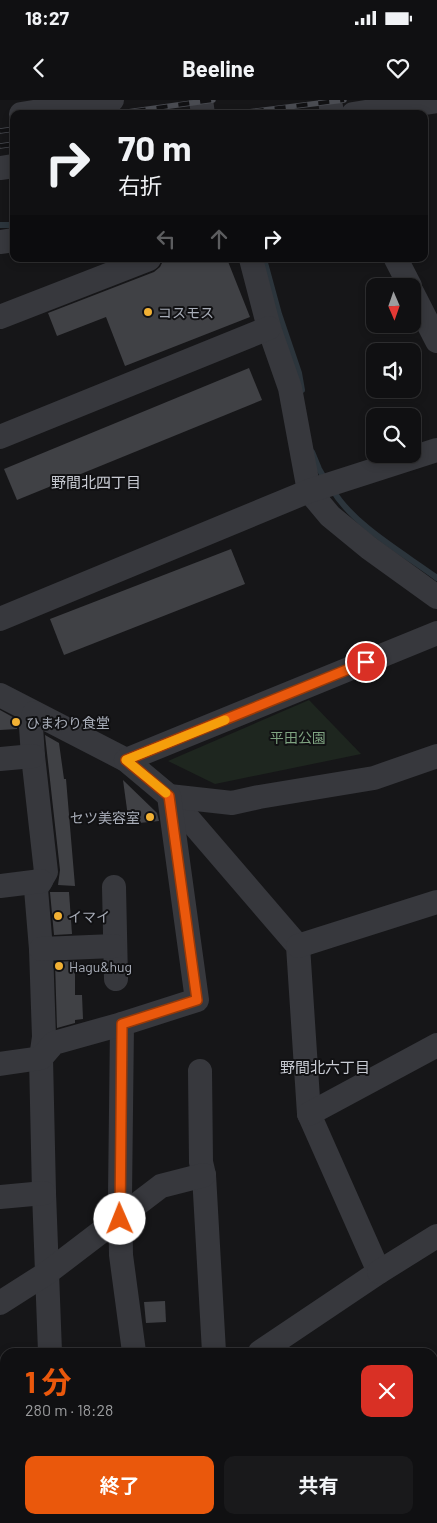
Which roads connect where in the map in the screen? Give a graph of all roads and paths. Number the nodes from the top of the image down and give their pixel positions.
1 (112, 100) edge
2 (437, 101) edge
3 (47, 110) edge
4 (379, 110) edge
5 (141, 262) edge
6 (251, 262) edge
7 (398, 262) edge
8 (406, 278) edge
9 (421, 310) edge
10 (0, 317) edge
11 (269, 328) junction
12 (437, 341) edge
13 (0, 437) edge
14 (437, 450) edge
15 (308, 491) junction
16 (437, 597) edge
17 (0, 619) edge
18 (437, 633) edge
19 (0, 695) edge
20 (34, 713) junction
21 (33, 756) junction
22 (437, 756) edge
23 (0, 759) edge
24 (126, 760) junction
25 (169, 796) junction
26 (41, 881) junction
27 (0, 886) edge
28 (114, 886) dead end
29 (437, 902) edge
30 (114, 946) junction
31 (298, 946) junction
32 (41, 949) junction
33 (116, 979) dead end
34 (122, 1024) junction
35 (437, 1045) edge
36 (41, 1058) junction
37 (0, 1064) edge
38 (200, 1071) dead end
39 (310, 1114) junction
40 (204, 1175) junction
41 (44, 1193) junction
42 (0, 1197) edge
43 (120, 1219) junction
44 (437, 1236) edge
45 (378, 1272) junction
46 (47, 1273) junction
47 (0, 1303) edge
48 (50, 1348) edge
49 (133, 1348) edge
50 (214, 1348) edge
51 (266, 1348) edge

1 - 3 street
2 - 4 street
5 - 10 street
6 - 11 street
7 - 8 street
9 - 12 street
11 - 13 street
11 - 15 street
14 - 15 street
15 - 16 street
15 - 17 street
18 - 24 street
19 - 20 street
20 - 21 street
20 - 24 street
21 - 23 street
21 - 26 street
22 - 25 street
24 - 25 street
25 - 31 street
25 - 34 street
26 - 27 street
26 - 32 street
28 - 30 street
29 - 31 street
30 - 32 street
30 - 33 street
31 - 39 street
32 - 36 street
34 - 36 street
34 - 43 street
35 - 39 street
36 - 37 street
36 - 41 street
38 - 40 street
39 - 45 street
40 - 43 street
40 - 50 street
41 - 42 street
41 - 46 street
43 - 46 street
43 - 49 street
44 - 45 street
45 - 51 street
46 - 47 street
46 - 48 street

